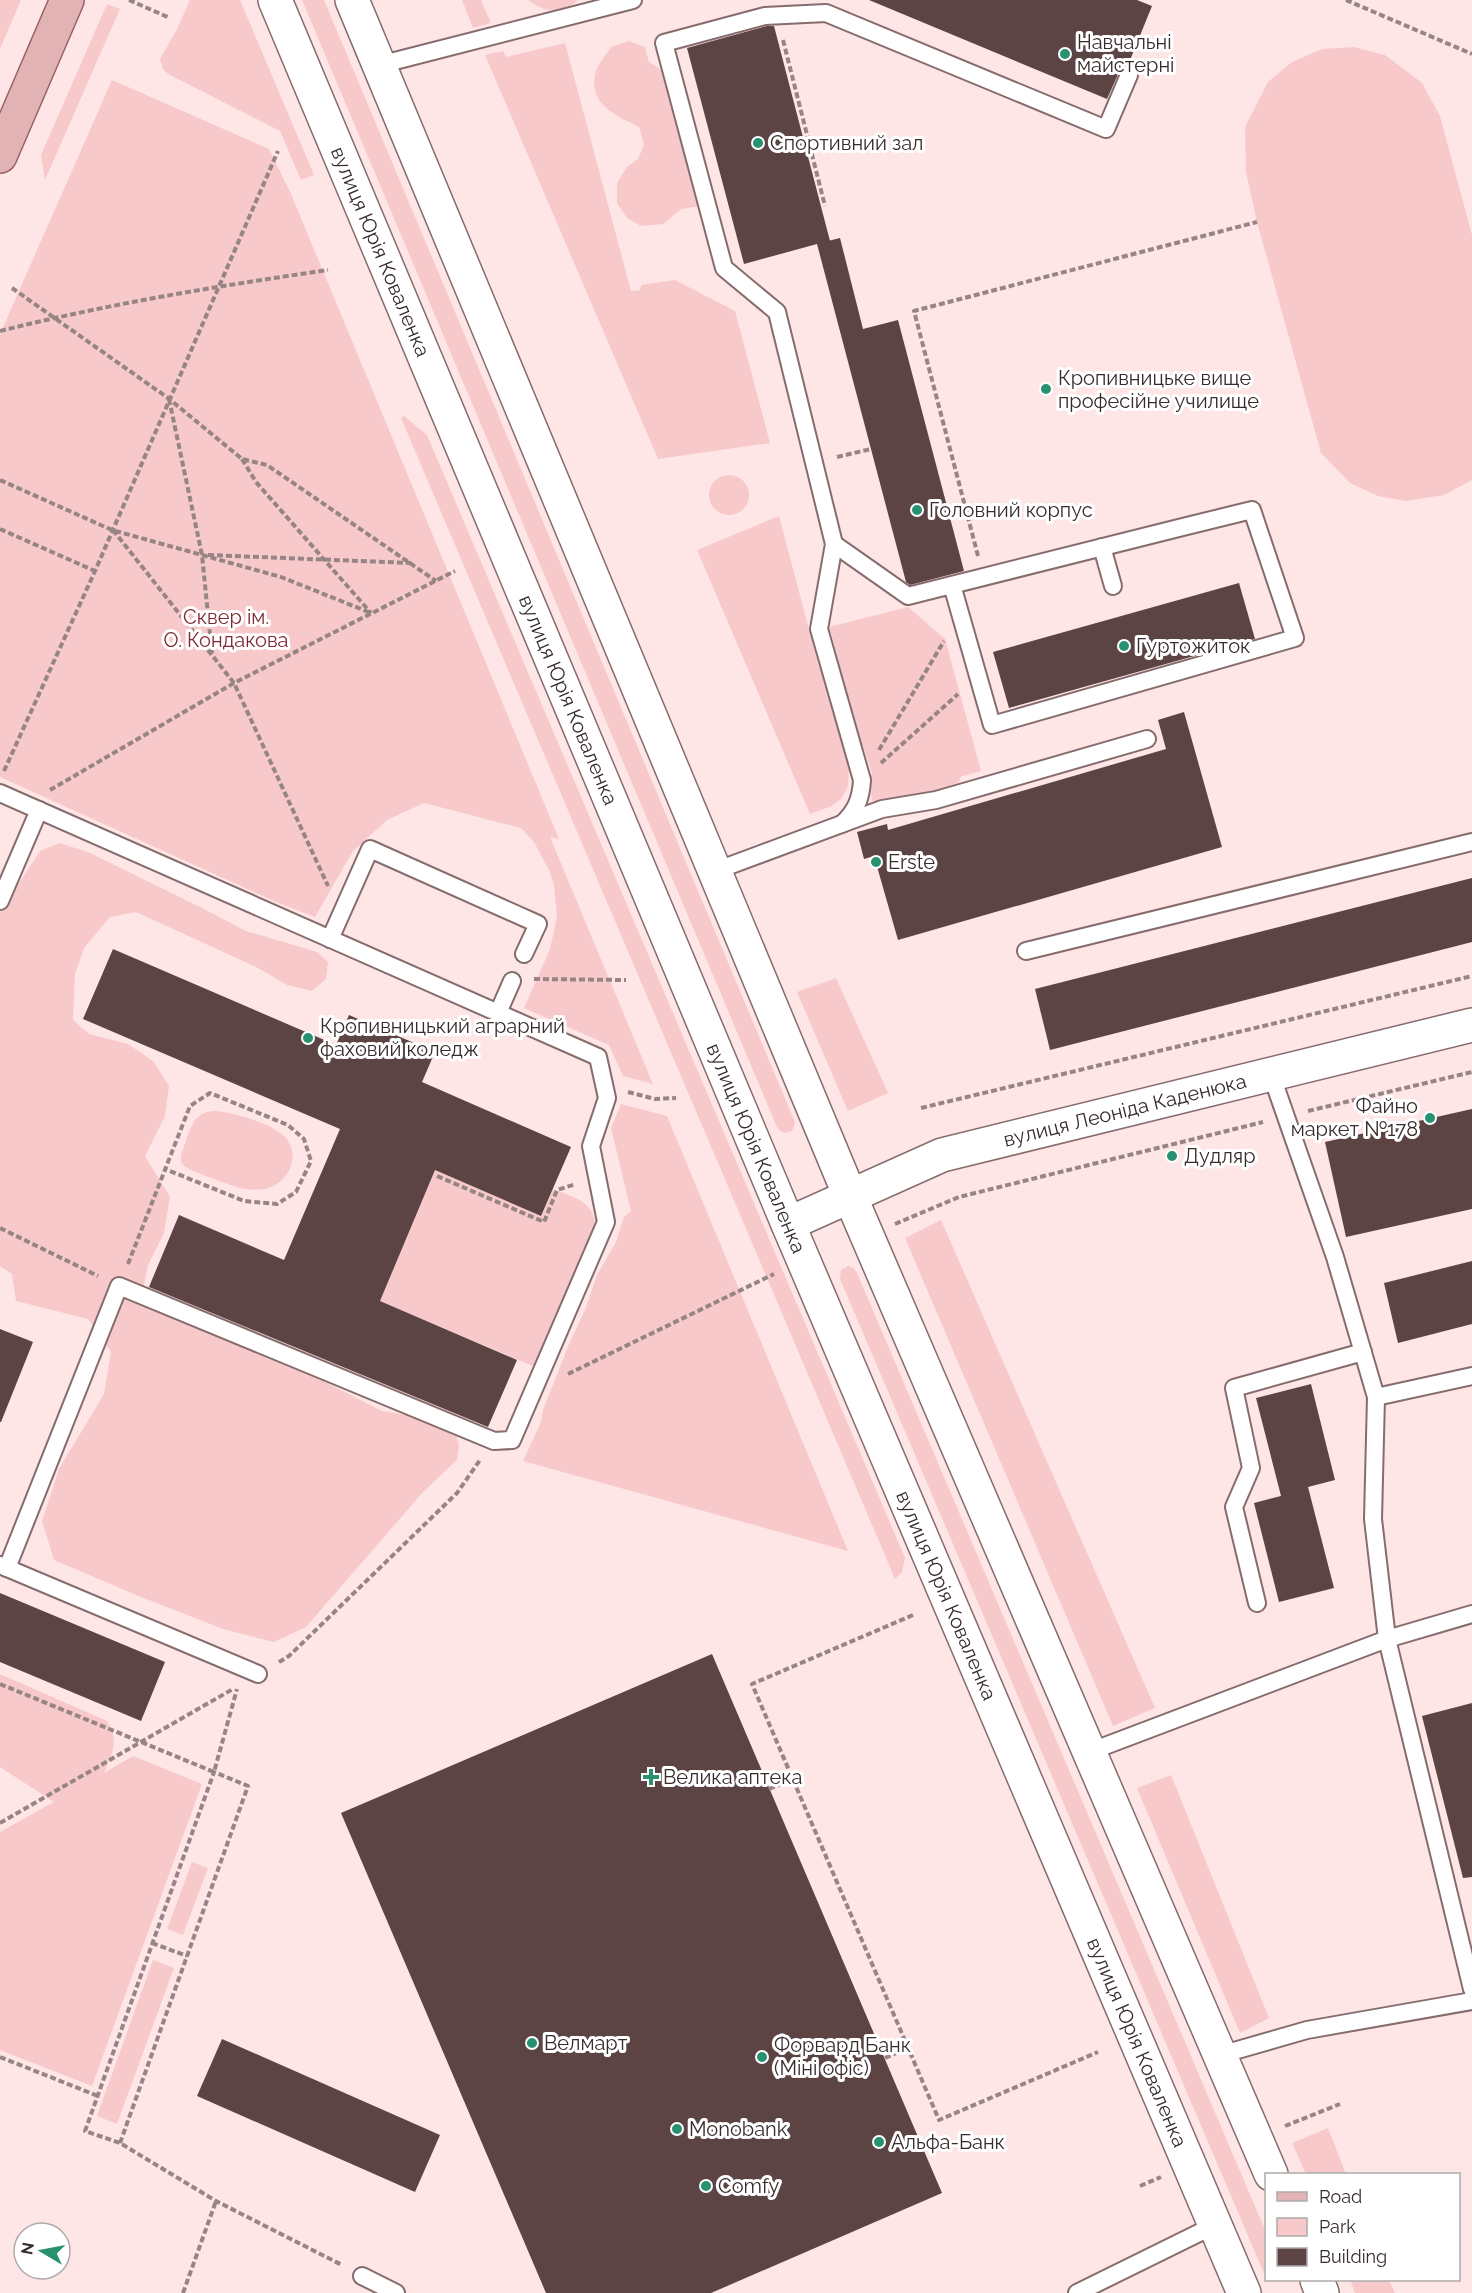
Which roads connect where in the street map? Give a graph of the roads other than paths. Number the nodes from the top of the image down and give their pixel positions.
1 (67, 0) edge
2 (275, 0) edge
3 (352, 0) edge
4 (633, 0) edge
5 (379, 65) junction
6 (1129, 75) dead end
7 (0, 156) edge
8 (834, 544) junction
9 (1102, 547) junction
10 (952, 585) junction
11 (1113, 586) dead end
12 (1146, 739) dead end
13 (0, 793) edge
14 (33, 807) junction
15 (842, 824) junction
16 (1472, 842) edge
17 (715, 871) junction
18 (0, 901) edge
19 (330, 939) junction
20 (1026, 951) dead end
21 (524, 954) dead end
22 (512, 981) road end
23 (498, 1013) junction
24 (1472, 1025) edge
25 (1271, 1074) junction
26 (850, 1196) junction
27 (788, 1224) junction
28 (1363, 1352) junction
29 (1472, 1376) edge
30 (1376, 1397) junction
31 (3, 1566) edge
32 (1257, 1603) dead end
33 (1472, 1614) edge
34 (1387, 1639) junction
35 (258, 1674) dead end
36 (1089, 1752) junction
37 (1472, 1989) edge
38 (1472, 2001) edge
39 (1220, 2055) junction
40 (1270, 2173) edge
41 (1215, 2226) junction
42 (362, 2276) road end
43 (396, 2293) edge
44 (1077, 2293) edge
45 (1244, 2293) edge

1 - 7 main road
2 - 27 main road, вулиця Юрія Коваленка
3 - 5 main road
4 - 5 lane
5 - 17 main road
6 - 8 lane
8 - 10 lane
8 - 15 lane
9 - 10 lane
9 - 10 lane
9 - 11 lane
12 - 15 lane
13 - 14 lane
14 - 18 lane
14 - 19 lane
15 - 17 lane
16 - 20 lane
17 - 26 main road
19 - 21 lane
19 - 23 lane
22 - 23 lane
23 - 31 lane
24 - 25 main road, вулиця Леоніда Каденюка
25 - 26 main road, вулиця Леоніда Каденюка
25 - 28 lane
26 - 27 main road, вулиця Леоніда Каденюка
26 - 36 main road
27 - 41 main road, вулиця Юрія Коваленка
28 - 30 lane
28 - 32 lane
29 - 30 lane
30 - 34 lane
31 - 35 lane
33 - 34 lane
34 - 36 lane
34 - 37 lane
36 - 39 main road
38 - 39 lane
39 - 40 main road
41 - 44 lane
41 - 45 main road, вулиця Юрія Коваленка
42 - 43 lane

